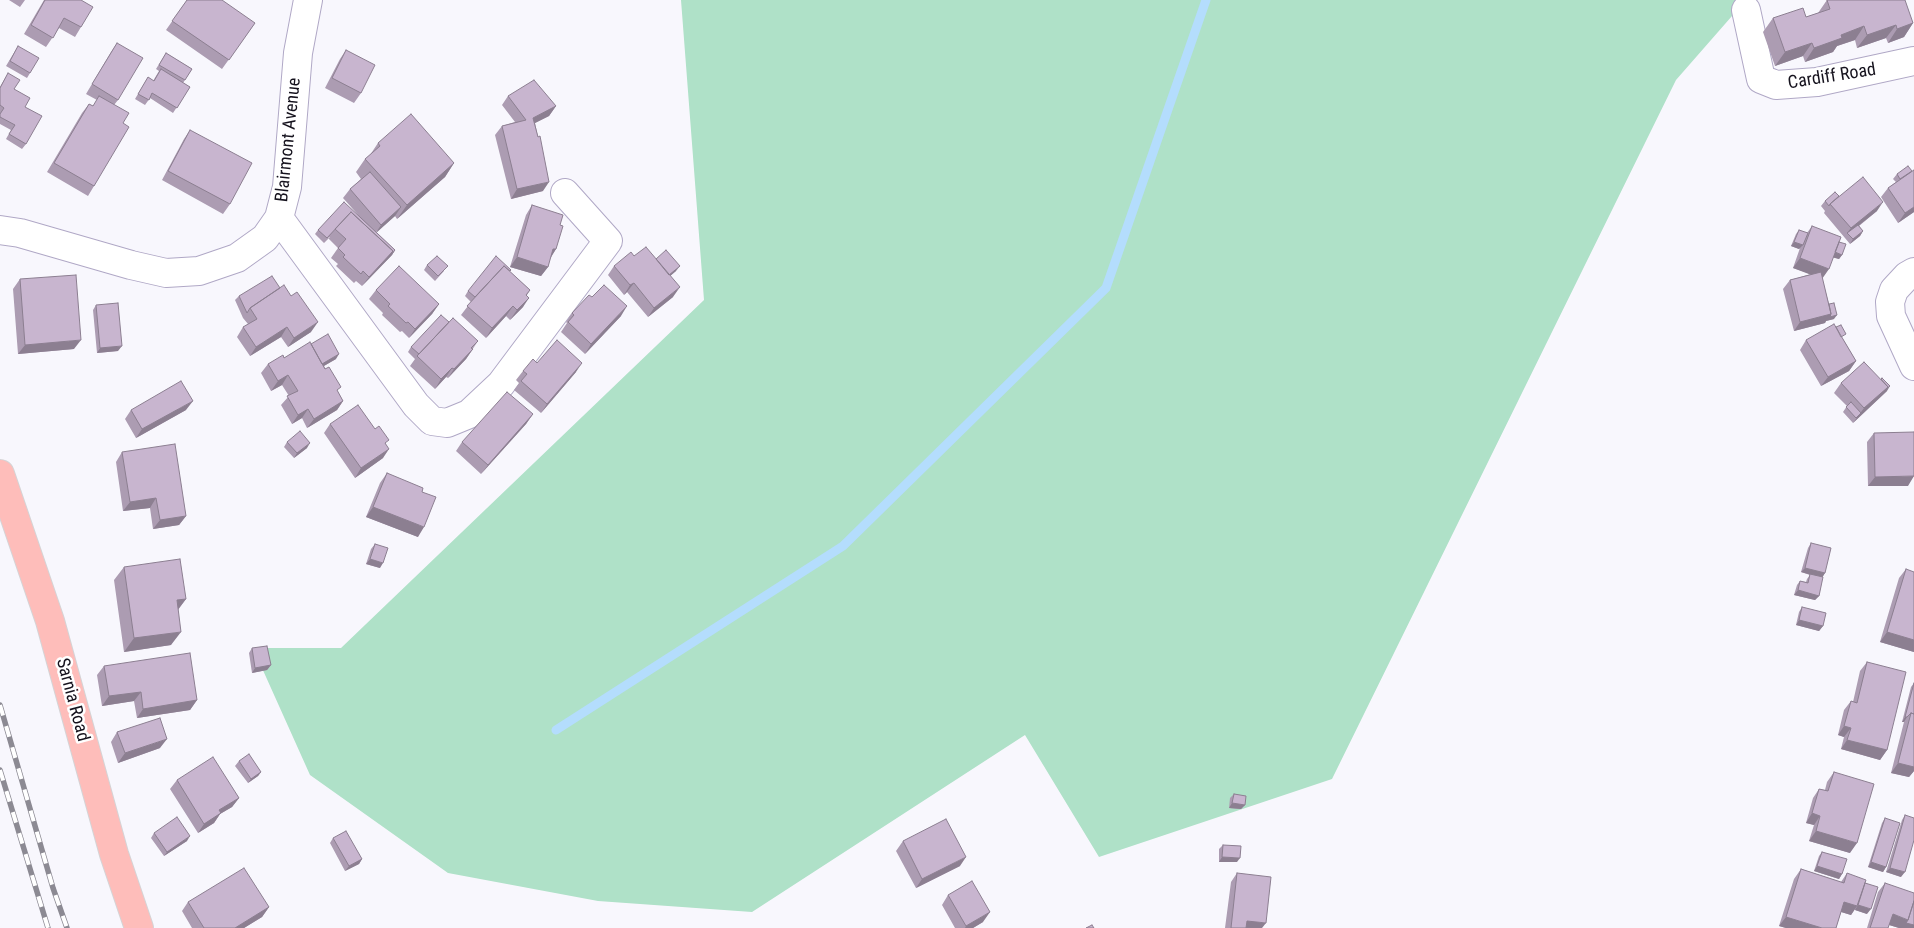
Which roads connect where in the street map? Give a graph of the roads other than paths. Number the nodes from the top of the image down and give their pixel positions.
1 (308, 0) edge
2 (1746, 10) dead end
3 (1914, 61) edge
4 (564, 193) dead end
5 (279, 218) junction
6 (0, 230) edge
7 (1914, 272) edge
8 (1914, 366) edge
9 (0, 474) edge
10 (139, 928) edge

1 - 5 street, Blairmont Avenue
2 - 3 street, Cardiff Road
4 - 5 street
5 - 6 street, Blairmont Avenue
7 - 8 street
9 - 10 main road, Sarnia Road

